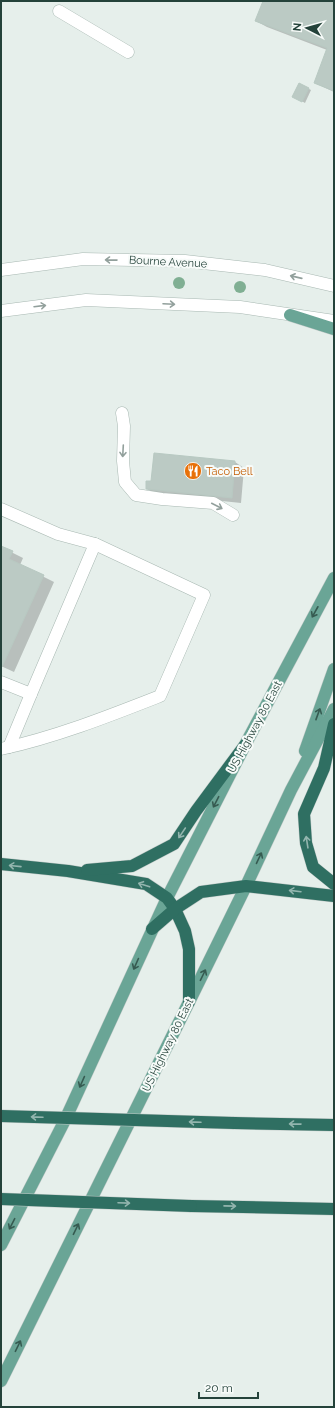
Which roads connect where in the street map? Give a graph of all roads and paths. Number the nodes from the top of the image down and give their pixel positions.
1 (59, 11) dead end
2 (128, 52) dead end
3 (1, 270) edge
4 (334, 286) edge
5 (1, 311) edge
6 (290, 315) junction
7 (334, 321) edge
8 (334, 329) edge
9 (122, 413) dead end
10 (1, 509) edge
11 (233, 515) dead end
12 (95, 544) junction
13 (334, 578) edge
14 (334, 670) edge
15 (1, 682) edge
16 (32, 694) junction
17 (334, 710) edge
18 (334, 724) edge
19 (245, 745) junction
20 (5, 748) edge
21 (291, 790) junction
22 (1, 864) edge
23 (68, 871) junction
24 (334, 884) edge
25 (246, 886) junction
26 (334, 896) edge
27 (167, 898) junction
28 (175, 909) junction
29 (152, 928) junction
30 (189, 1002) junction
31 (1, 1116) edge
32 (334, 1125) edge
33 (1, 1199) edge
34 (334, 1209) edge
35 (1, 1245) edge
36 (1, 1381) edge

1 - 2 street
4 -> 3 street, Bourne Avenue
5 -> 6 street
6 - 7 street
6 - 8 main road
9 -> 11 street
10 - 12 street
12 - 16 street
12 - 20 street
13 -> 19 main road, US Highway 80 East
21 -> 14 main road
15 - 16 street
16 - 20 street
17 - 21 main road, US Highway 80 East
24 -> 18 highway
19 -> 23 highway
19 -> 27 main road, US Highway 80 East
25 -> 21 main road, US Highway 80 East
23 -> 22 highway
27 -> 23 highway
26 -> 25 highway
25 - 28 highway
30 -> 25 main road, US Highway 80 East
27 - 28 highway
27 - 29 main road, US Highway 80 East
28 - 29 highway
28 - 30 highway
29 -> 35 main road, US Highway 80 East
36 -> 30 main road, US Highway 80 East
32 -> 31 highway, bridge
33 -> 34 highway, bridge

